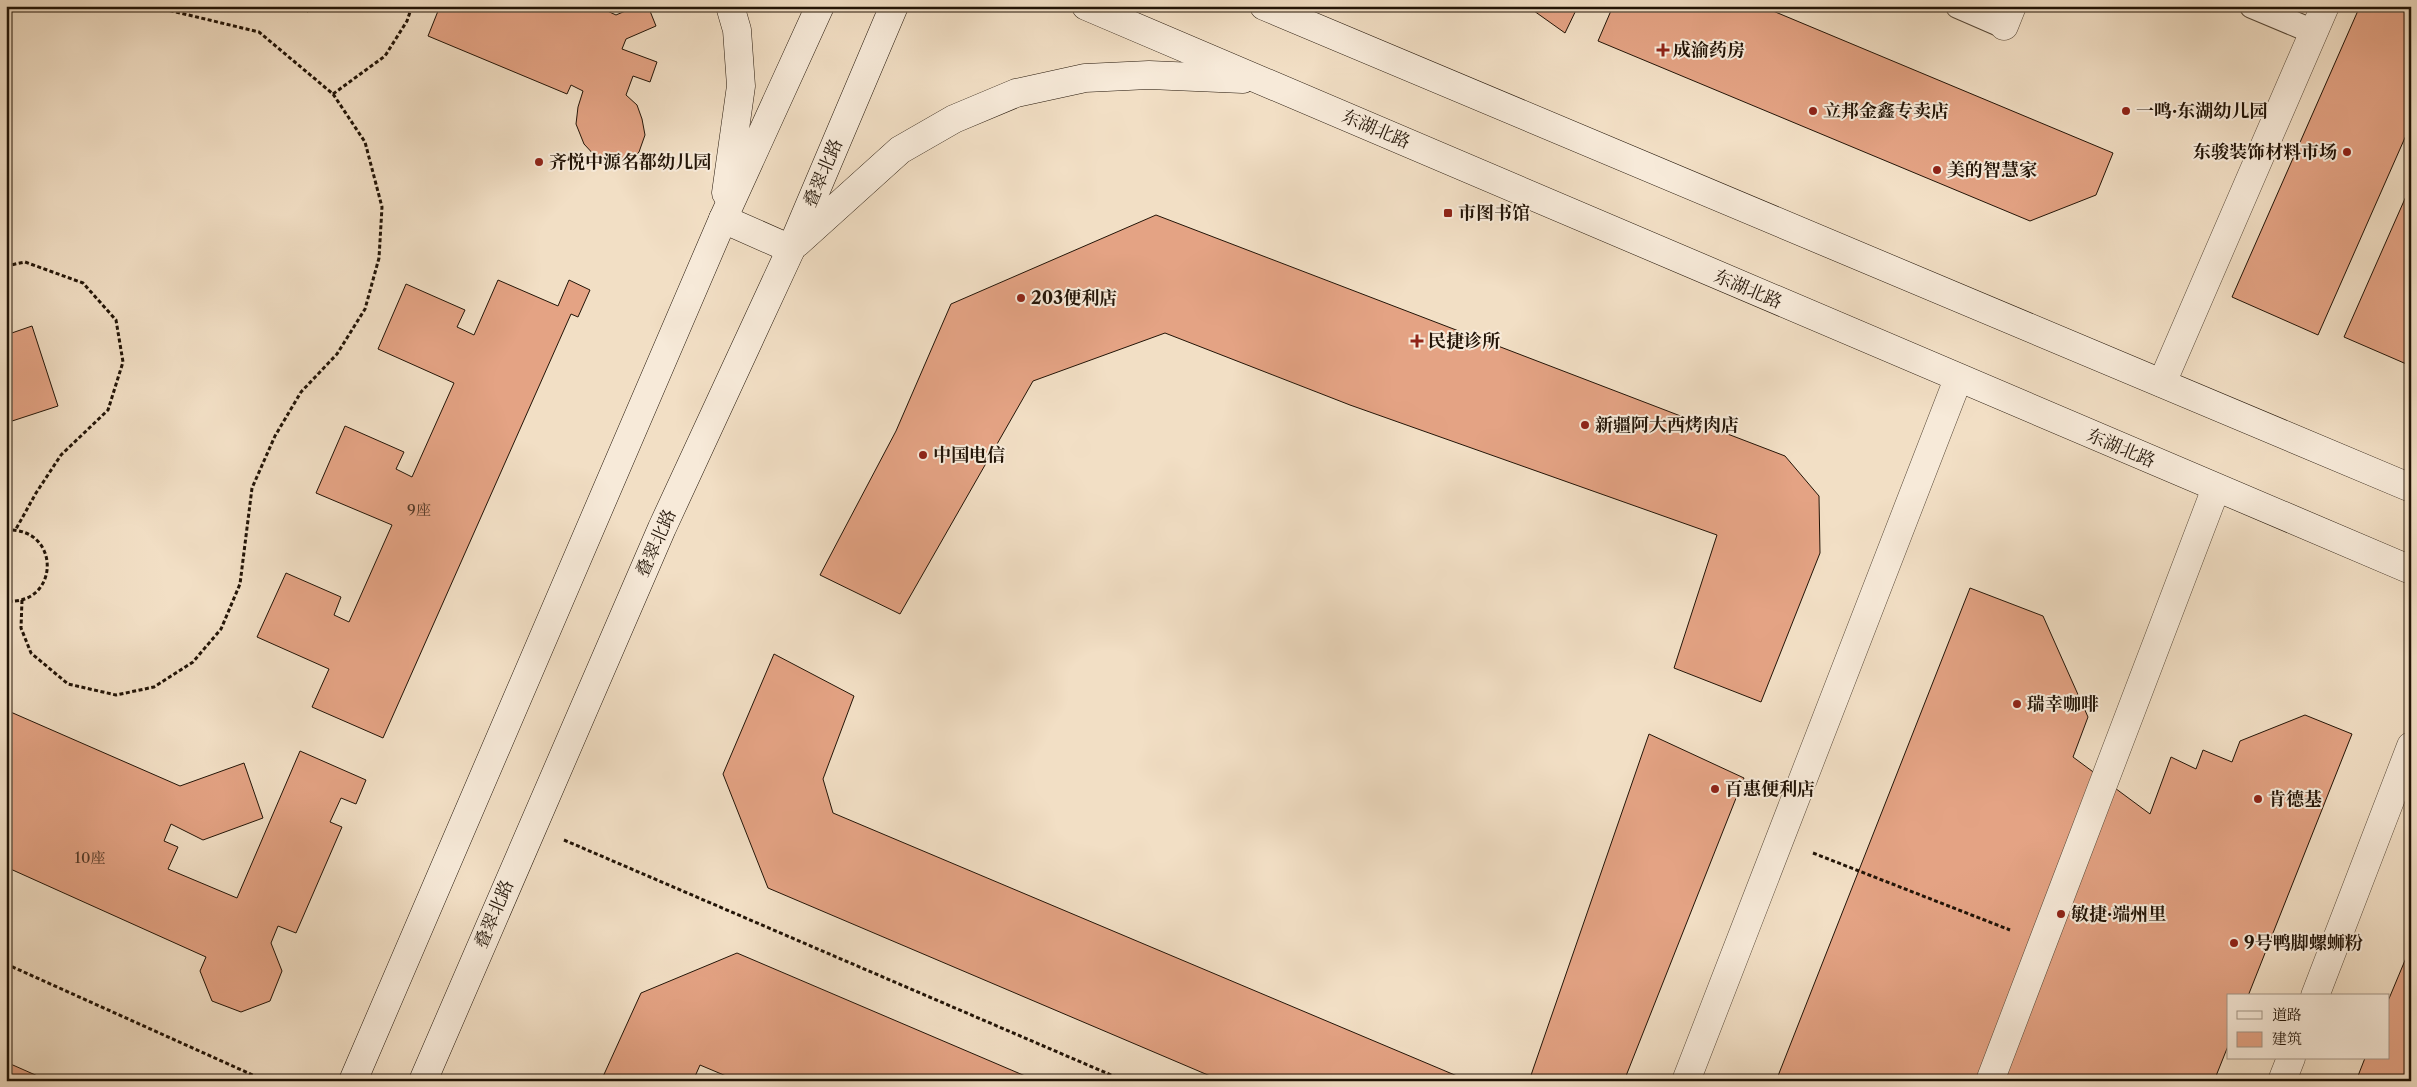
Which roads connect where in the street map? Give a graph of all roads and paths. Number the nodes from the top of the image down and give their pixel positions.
1 (151, 6) edge
2 (412, 6) edge
3 (730, 6) edge
4 (820, 6) edge
5 (894, 6) edge
6 (1086, 6) edge
7 (1264, 6) edge
8 (1958, 6) edge
9 (2252, 6) edge
10 (2325, 6) edge
11 (2008, 16) edge
12 (2314, 32) junction
13 (1261, 79) junction
14 (333, 94) junction
15 (723, 219) junction
16 (791, 249) junction
17 (6, 266) edge
18 (1958, 379) junction
19 (2162, 383) junction
20 (2216, 488) junction
21 (2411, 488) edge
22 (16, 529) junction
23 (6, 530) edge
24 (2411, 570) edge
25 (22, 600) junction
26 (6, 601) edge
27 (2411, 746) edge
28 (531, 826) junction
29 (1780, 840) junction
30 (2043, 943) junction
31 (6, 964) edge
32 (2316, 994) edge
33 (2290, 1060) edge
34 (266, 1081) edge
35 (353, 1081) edge
36 (423, 1081) edge
37 (1125, 1081) edge
38 (1686, 1081) edge
39 (1990, 1081) edge
40 (2282, 1081) edge

1 - 14 path
2 - 14 path
3 - 15 main road
4 - 15 main road
5 - 16 main road, 叠翠北路
6 - 13 main road, 东湖北路
7 - 19 main road
8 - 11 lane
9 - 12 lane
10 - 12 main road
12 - 19 main road
13 - 16 main road
13 - 18 main road, 东湖北路
14 - 25 path
15 - 16 main road
15 - 35 main road
16 - 28 main road, 叠翠北路
17 - 22 path
18 - 20 main road, 东湖北路
18 - 29 main road
19 - 21 main road
20 - 24 main road, 东湖北路
20 - 30 main road
22 - 23 path
22 - 25 path
25 - 26 path
27 - 32 main road
28 - 36 main road, 叠翠北路
28 - 37 path
29 - 30 path
29 - 38 main road
30 - 39 main road
31 - 34 path
33 - 40 main road

